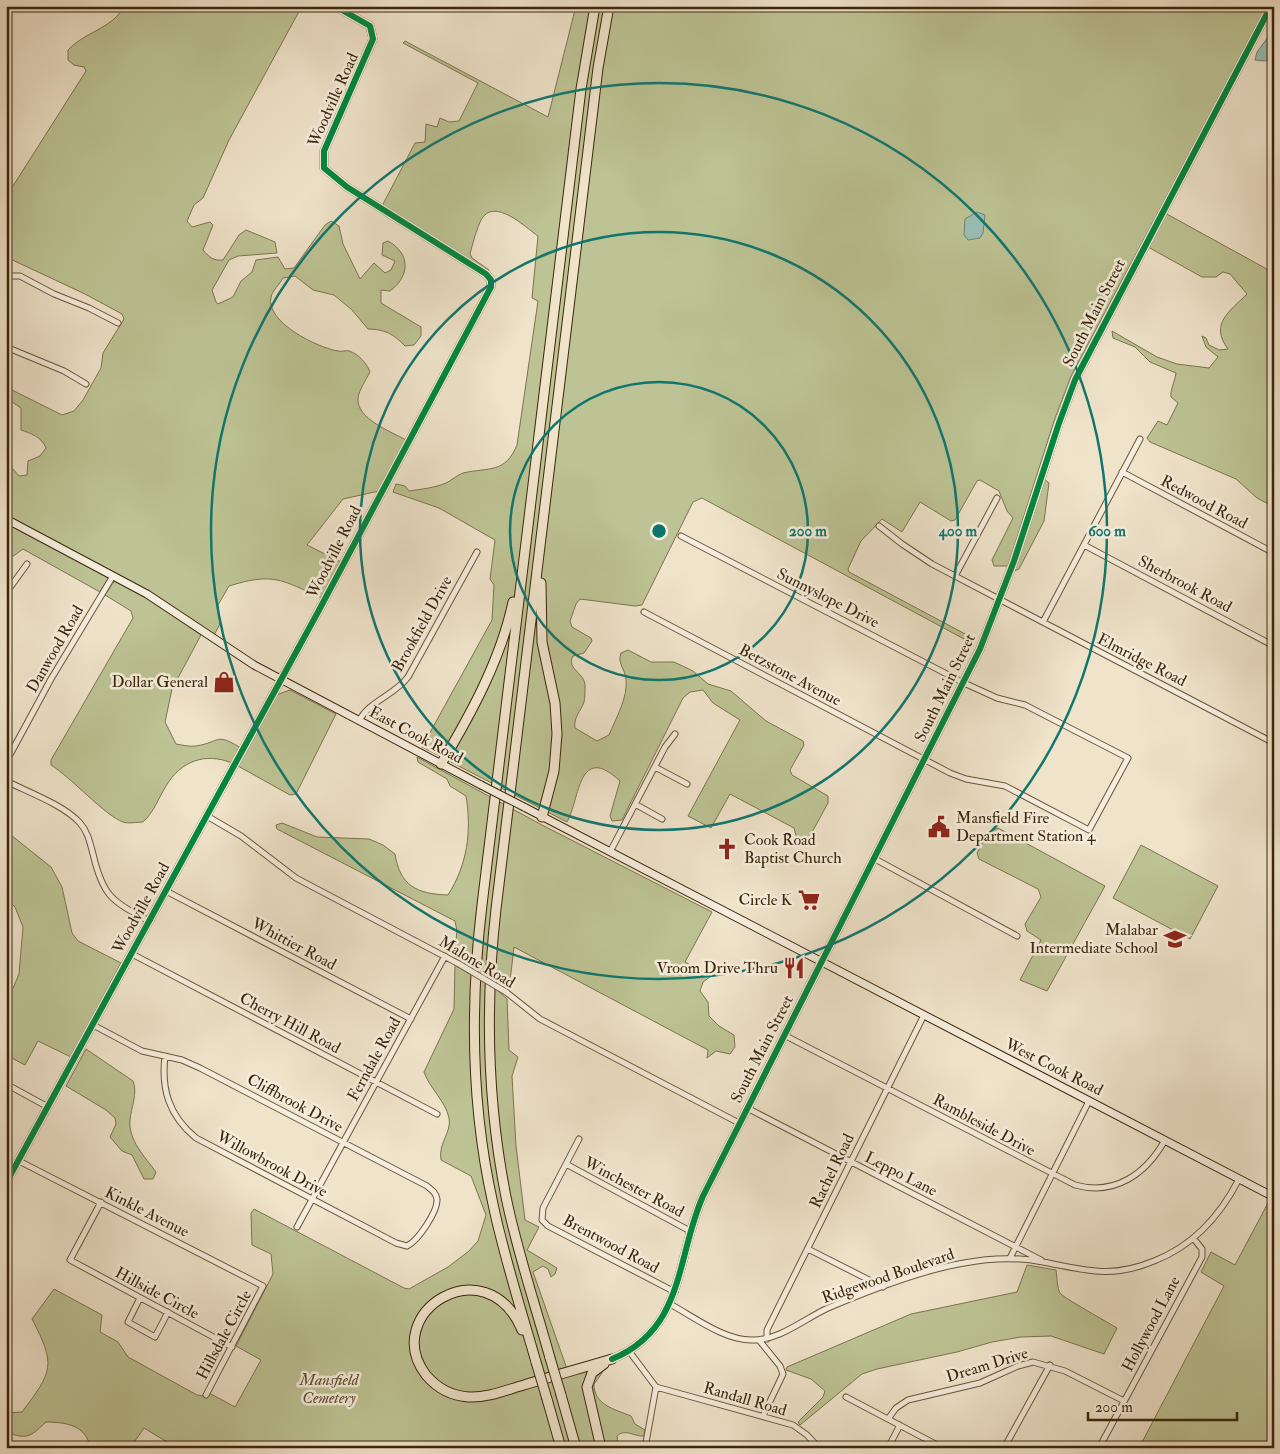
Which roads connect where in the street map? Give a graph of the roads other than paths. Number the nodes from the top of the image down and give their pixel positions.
1 (334, 6) edge
2 (595, 6) edge
3 (609, 6) edge
4 (1271, 6) edge
5 (6, 276) edge
6 (118, 323) dead end
7 (6, 347) edge
8 (86, 384) dead end
9 (1140, 439) dead end
10 (1122, 472) junction
11 (549, 474) junction
12 (997, 498) dead end
13 (6, 519) edge
14 (879, 526) dead end
15 (681, 536) dead end
16 (526, 538) junction
17 (1084, 545) junction
18 (477, 552) dead end
19 (1274, 553) edge
20 (27, 564) dead end
21 (112, 576) junction
22 (955, 576) junction
23 (6, 593) edge
24 (1000, 600) junction
25 (644, 612) dead end
26 (1043, 622) junction
27 (1274, 646) edge
28 (281, 680) junction
29 (964, 683) junction
30 (358, 720) junction
31 (675, 734) dead end
32 (1274, 742) edge
33 (925, 760) junction
34 (6, 762) edge
35 (441, 764) junction
36 (655, 768) junction
37 (6, 781) edge
38 (688, 784) dead end
39 (635, 804) junction
40 (206, 816) junction
41 (542, 817) junction
42 (662, 819) dead end
43 (1089, 830) joint
44 (610, 852) junction
45 (875, 859) junction
46 (166, 891) junction
47 (150, 921) junction
48 (1017, 936) dead end
49 (132, 954) junction
50 (445, 956) junction
51 (821, 963) junction
52 (924, 1015) junction
53 (411, 1019) junction
54 (93, 1025) junction
55 (784, 1035) junction
56 (165, 1056) junction
57 (377, 1082) junction
58 (6, 1084) edge
59 (887, 1088) junction
60 (1089, 1101) junction
61 (48, 1107) junction
62 (747, 1108) junction
63 (437, 1114) dead end
64 (739, 1123) junction
65 (579, 1139) dead end
66 (1165, 1140) junction
67 (343, 1142) junction
68 (19, 1161) junction
69 (850, 1161) junction
70 (566, 1164) junction
71 (1051, 1174) junction
72 (1239, 1179) junction
73 (6, 1183) edge
74 (1274, 1197) edge
75 (313, 1199) junction
76 (101, 1202) junction
77 (297, 1227) dead end
78 (690, 1231) junction
79 (418, 1239) joint
80 (1194, 1239) junction
81 (1014, 1246) junction
82 (808, 1248) junction
83 (1010, 1258) junction
84 (1043, 1262) junction
85 (263, 1286) joint
86 (883, 1287) junction
87 (675, 1292) junction
88 (140, 1298) junction
89 (670, 1304) junction
90 (168, 1312) junction
91 (767, 1339) junction
92 (759, 1340) junction
93 (232, 1346) junction
94 (630, 1351) junction
95 (612, 1359) junction
96 (536, 1362) junction
97 (1050, 1365) junction
98 (656, 1387) junction
99 (206, 1395) dead end
100 (846, 1397) dead end
101 (1124, 1401) junction
102 (763, 1416) junction
103 (888, 1419) junction
104 (900, 1425) junction
105 (561, 1448) edge
106 (576, 1448) edge
107 (601, 1448) edge
108 (645, 1448) edge
109 (819, 1448) edge
110 (888, 1448) edge
111 (944, 1448) edge
112 (1004, 1448) edge
113 (1099, 1448) edge

1 - 28 street, Woodville Road
2 - 16 highway
3 - 11 highway
4 - 24 street, South Main Street
5 - 6 street
7 - 8 street
9 - 10 street
10 - 17 street
10 - 19 street, Redwood Road
11 - 41 highway
11 - 106 highway, bridge
12 - 22 street
13 - 21 street, East Cook Road
14 - 22 street, Elmridge Road
15 - 29 street, Sunnyslope Drive
16 - 35 highway
16 - 96 highway
17 - 26 street
17 - 27 street, Sherbrook Road
18 - 30 street, Brookfield Drive
20 - 23 street
21 - 28 street, East Cook Road
21 - 34 street, Danwood Road
22 - 24 street, Elmridge Road
24 - 26 street, Elmridge Road
24 - 29 street, South Main Street
25 - 33 street, Betzstone Avenue
26 - 32 street, Elmridge Road
28 - 30 street, East Cook Road
28 - 40 street, Woodville Road
29 - 33 street, South Main Street
29 - 43 street, Sunnyslope Drive
30 - 35 street, East Cook Road
31 - 36 street
33 - 43 street, Betzstone Avenue
33 - 45 street, South Main Street
35 - 41 street, East Cook Road, bridge
36 - 38 street
36 - 39 street
37 - 47 street
39 - 42 street
39 - 44 street
40 - 46 street, Woodville Road
40 - 50 street, Malone Road
41 - 44 street, East Cook Road
44 - 51 street, East Cook Road
45 - 48 street
45 - 51 street, South Main Street
46 - 47 street, Woodville Road
46 - 53 street, Whittier Road
47 - 49 street, Woodville Road
49 - 54 street, Woodville Road
49 - 57 street, Cherry Hill Road
50 - 53 street, Ferndale Road
50 - 64 street, Malone Road, bridge
51 - 52 street, West Cook Road
51 - 55 street, South Main Street
52 - 59 street, Rachel Road
52 - 60 street, West Cook Road
53 - 57 street, Ferndale Road
54 - 56 street, Cliffbrook Drive
54 - 61 street, Woodville Road
55 - 59 street, Rambleside Drive
55 - 62 street, South Main Street
56 - 67 street, Cliffbrook Drive
56 - 75 street, Willowbrook Drive
57 - 63 street, Cherry Hill Road
57 - 67 street, Ferndale Road
58 - 61 street
59 - 69 street, Rachel Road
59 - 71 street, Rambleside Drive
60 - 66 street, West Cook Road
60 - 71 street
61 - 68 street, Woodville Road
62 - 64 street, South Main Street
62 - 69 street, Leppo Lane
64 - 78 street, South Main Street
65 - 70 street
66 - 71 street, Rambleside Drive
66 - 72 street, West Cook Road
67 - 75 street, Ferndale Road
67 - 79 street, Cliffbrook Drive
68 - 73 street, Woodville Road
68 - 76 street, Kinkle Avenue
69 - 81 street, Leppo Lane
69 - 82 street, Rachel Road
70 - 78 street, Winchester Road
70 - 87 street, Brentwood Road
71 - 81 street
72 - 74 street, West Cook Road
72 - 80 street, Ridgewood Boulevard
75 - 77 street, Ferndale Road
75 - 79 street, Willowbrook Drive
76 - 85 street, Kinkle Avenue
76 - 88 street, Hillside Circle
78 - 87 street, South Main Street
80 - 84 street, Ridgewood Boulevard
80 - 101 street, Hollywood Lane
81 - 83 street
81 - 84 street, Leppo Lane
82 - 86 street
82 - 91 street, Rachel Road
83 - 84 street, Ridgewood Boulevard
83 - 86 street, Ridgewood Boulevard
85 - 93 street, Hillsdale Circle
86 - 91 street, Ridgewood Boulevard
87 - 89 street, South Main Street
88 - 90 street, Hillside Circle
88 - 90 street
89 - 92 street, Ridgewood Boulevard
89 - 94 street, South Main Street
90 - 93 street, Hillside Circle
91 - 92 street, Ridgewood Boulevard
92 - 102 street
93 - 99 street, Hillsdale Circle
94 - 95 street, South Main Street
94 - 98 street
95 - 96 highway
95 - 107 highway
96 - 105 highway, bridge
97 - 101 street, Dream Drive
97 - 103 street, Dream Drive
97 - 112 street
98 - 102 street, Randall Road
98 - 108 street
100 - 103 street
101 - 113 street, Hollywood Lane
102 - 109 street, Randall Road
103 - 104 street
104 - 110 street
104 - 111 street

